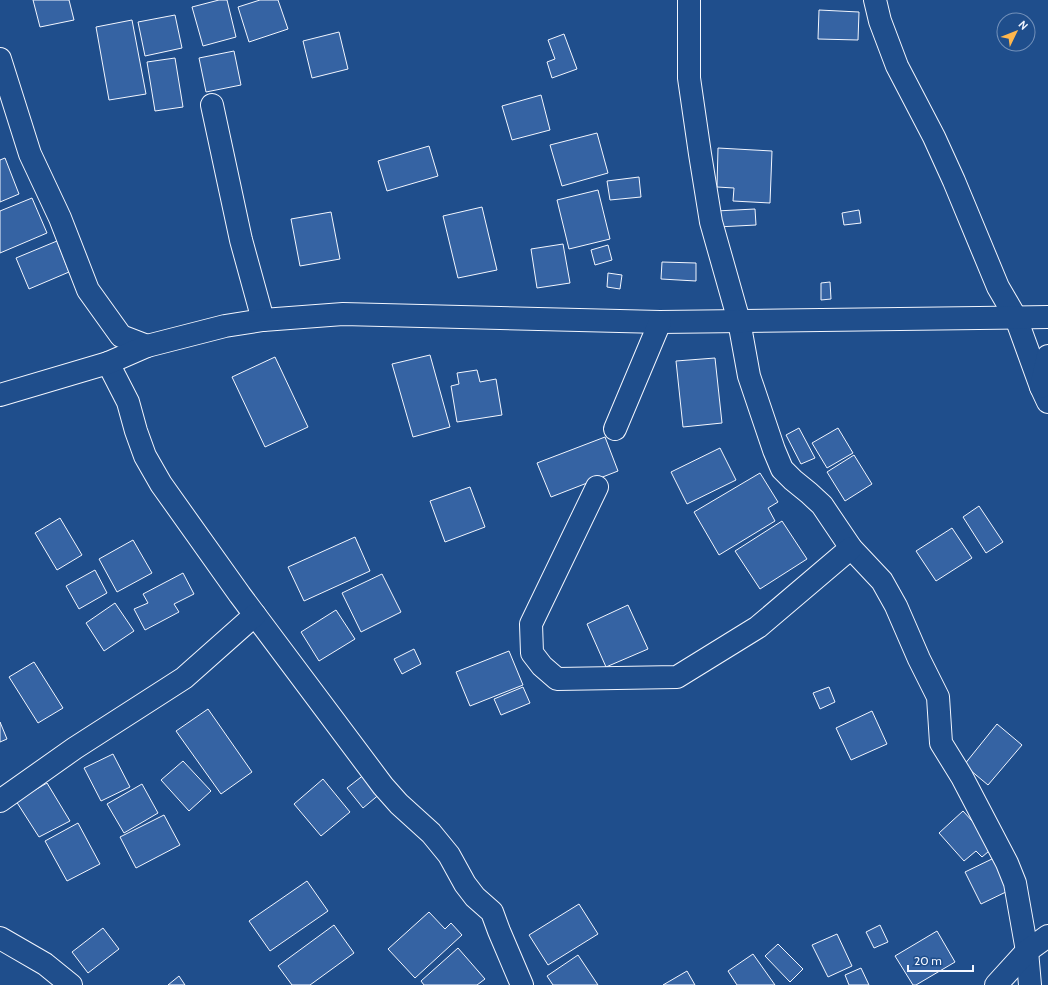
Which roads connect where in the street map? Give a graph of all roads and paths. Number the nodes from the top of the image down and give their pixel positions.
1 (689, 0) edge
2 (875, 0) edge
3 (0, 59) edge
4 (212, 105) dead end
5 (1048, 317) edge
6 (1016, 318) junction
7 (263, 320) junction
8 (738, 321) junction
9 (660, 322) junction
10 (148, 346) junction
11 (1048, 356) edge
12 (108, 363) junction
13 (0, 395) edge
14 (1045, 395) edge
15 (615, 429) dead end
16 (597, 486) dead end
17 (851, 548) junction
18 (255, 615) junction
19 (0, 801) edge
20 (1048, 936) edge
21 (0, 938) edge
22 (1027, 951) junction
23 (71, 985) edge
24 (522, 985) edge
25 (996, 985) edge
26 (1030, 985) edge

1 - 8 street
2 - 6 street
3 - 10 street
4 - 7 street
5 - 6 street
6 - 8 street
6 - 14 street
7 - 9 street
7 - 10 street
8 - 9 street
8 - 17 street
9 - 15 street
10 - 12 street
11 - 14 street
12 - 13 street
12 - 18 street
16 - 17 street
17 - 22 street
18 - 19 street
18 - 24 street
20 - 22 street
21 - 23 street
22 - 25 street
22 - 26 street

